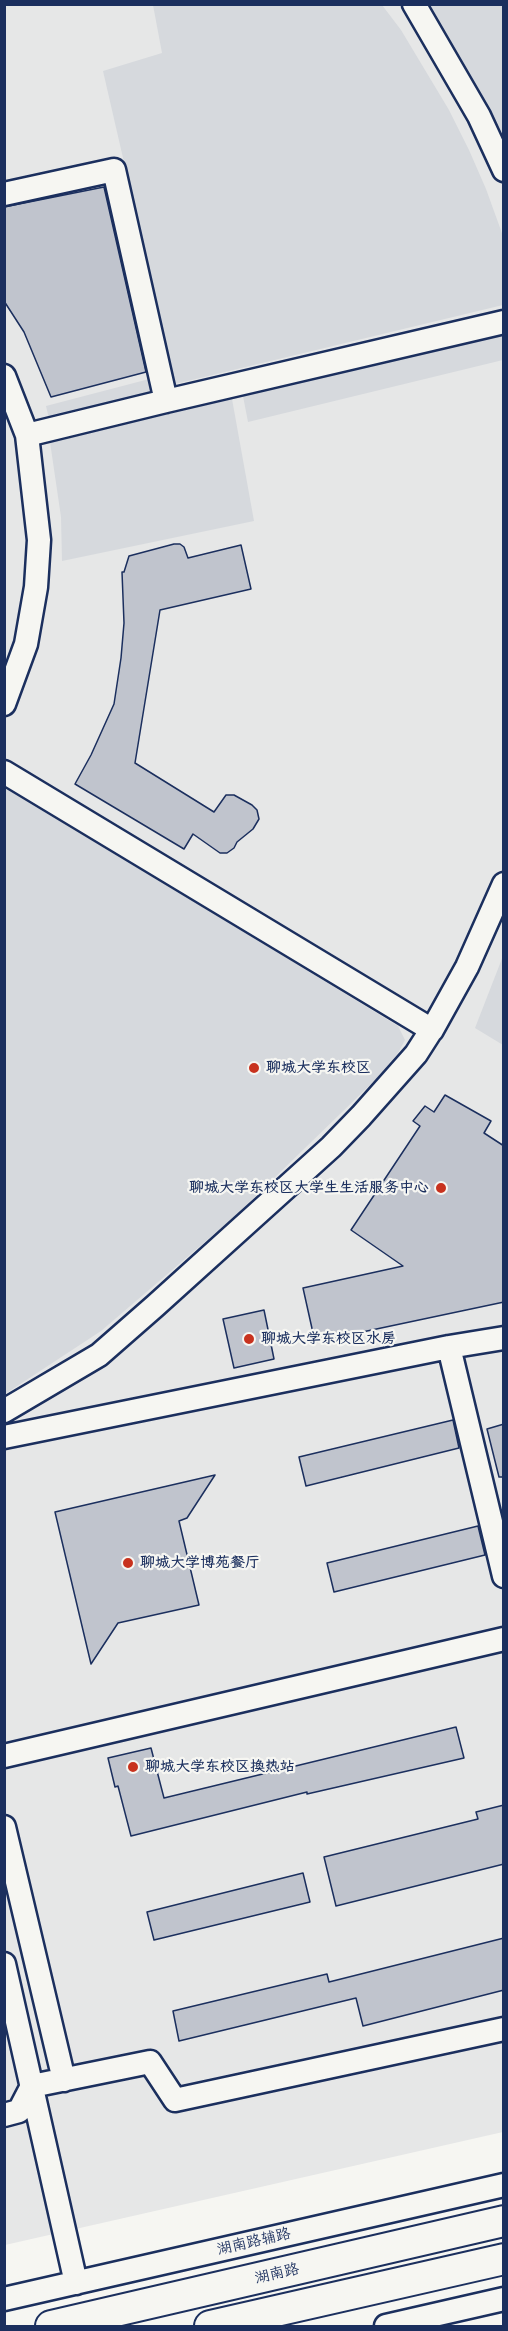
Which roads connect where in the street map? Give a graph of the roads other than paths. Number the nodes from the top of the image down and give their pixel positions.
1 (414, 4) edge
2 (504, 170) edge
3 (4, 194) edge
4 (504, 322) edge
5 (4, 376) edge
6 (166, 401) junction
7 (27, 435) junction
8 (4, 704) edge
9 (4, 772) edge
10 (504, 885) edge
11 (432, 1029) junction
12 (504, 1338) edge
13 (449, 1347) junction
14 (4, 1411) edge
15 (6, 1430) edge
16 (504, 1576) edge
17 (504, 1639) edge
18 (4, 1756) edge
19 (4, 1827) edge
20 (4, 1964) edge
21 (504, 2030) edge
22 (64, 2080) junction
23 (32, 2086) junction
24 (4, 2115) edge
25 (504, 2185) edge
26 (504, 2221) edge
27 (504, 2259) edge
28 (76, 2283) junction
29 (6, 2293) edge
30 (504, 2299) edge
31 (51, 2326) edge
32 (210, 2326) edge
33 (386, 2326) edge

1 - 2 street
3 - 6 street
4 - 6 street
5 - 7 street
6 - 7 street
7 - 8 street
9 - 11 street
10 - 11 street
11 - 14 street
12 - 13 street
13 - 15 street
13 - 16 street
17 - 18 street
19 - 22 street
20 - 23 street
21 - 22 street
22 - 23 street
23 - 24 street
23 - 28 street
25 - 28 street, 湖南路辅路
26 - 31 main road, 湖南路
27 - 32 main road
28 - 29 street, 湖南路辅路
30 - 33 street

